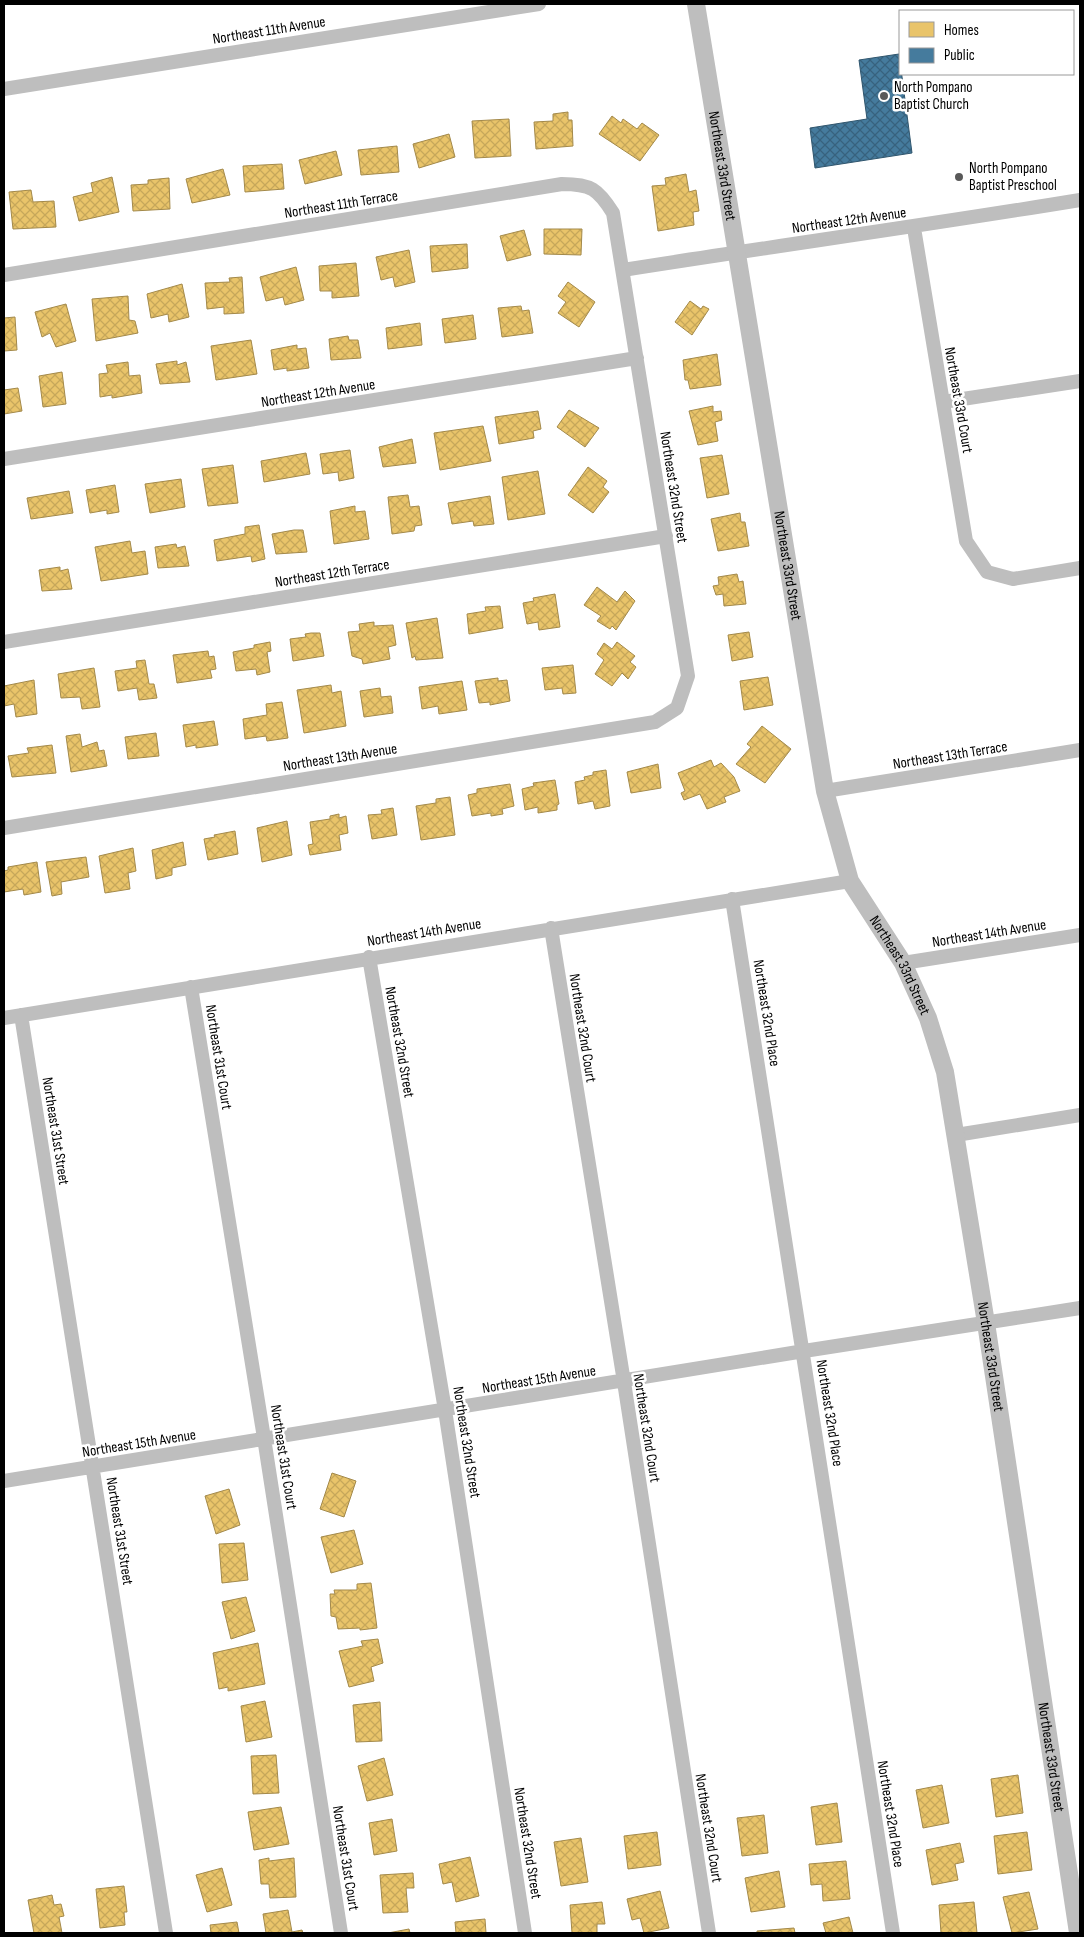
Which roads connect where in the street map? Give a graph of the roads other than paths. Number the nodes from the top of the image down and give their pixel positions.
1 (539, 4) edge
2 (696, 4) edge
3 (4, 89) edge
4 (1080, 200) edge
5 (914, 228) junction
6 (738, 251) junction
7 (622, 270) junction
8 (4, 275) edge
9 (637, 358) junction
10 (1080, 381) edge
11 (942, 402) junction
12 (4, 459) edge
13 (666, 536) junction
14 (1080, 568) edge
15 (4, 642) edge
16 (677, 708) joint
17 (1080, 750) edge
18 (825, 791) junction
19 (4, 828) edge
20 (850, 881) junction
21 (732, 899) junction
22 (551, 928) junction
23 (1080, 935) edge
24 (369, 957) junction
25 (903, 963) junction
26 (191, 987) junction
27 (21, 1015) junction
28 (4, 1018) edge
29 (1080, 1115) edge
30 (956, 1135) junction
31 (1080, 1308) edge
32 (986, 1323) junction
33 (804, 1351) junction
34 (624, 1382) junction
35 (445, 1410) junction
36 (264, 1438) junction
37 (94, 1467) junction
38 (4, 1481) edge
39 (1077, 1900) edge
40 (166, 1933) edge
41 (341, 1933) edge
42 (525, 1933) edge
43 (709, 1933) edge
44 (893, 1933) edge
45 (1078, 1933) edge

1 - 3 street, Northeast 11th Avenue
2 - 6 street, Northeast 33rd Street
4 - 5 street, Northeast 12th Avenue
5 - 6 street, Northeast 12th Avenue
5 - 11 street, Northeast 33rd Court
6 - 7 street, Northeast 12th Avenue
6 - 18 street, Northeast 33rd Street
7 - 8 street, Northeast 11th Terrace
7 - 9 street, Northeast 32nd Street
9 - 12 street, Northeast 12th Avenue
9 - 13 street, Northeast 32nd Street
10 - 11 street
11 - 14 street, Northeast 33rd Court
13 - 15 street, Northeast 12th Terrace
13 - 16 street, Northeast 32nd Street
16 - 19 street, Northeast 13th Avenue
17 - 18 street, Northeast 13th Terrace
18 - 20 street, Northeast 33rd Street
20 - 21 street, Northeast 14th Avenue
20 - 25 street, Northeast 33rd Street
21 - 22 street, Northeast 14th Avenue
21 - 33 street, Northeast 32nd Place
22 - 24 street, Northeast 14th Avenue
22 - 34 street, Northeast 32nd Court
23 - 25 street, Northeast 14th Avenue
24 - 26 street, Northeast 14th Avenue
24 - 35 street, Northeast 32nd Street
25 - 30 street, Northeast 33rd Street
26 - 27 street, Northeast 14th Avenue
26 - 36 street, Northeast 31st Court
27 - 28 street, Northeast 14th Avenue
27 - 37 street, Northeast 31st Street
29 - 30 street
30 - 32 street, Northeast 33rd Street
31 - 32 street, Northeast 15th Avenue
32 - 33 street, Northeast 15th Avenue
32 - 39 street, Northeast 33rd Street
33 - 34 street, Northeast 15th Avenue
33 - 44 street, Northeast 32nd Place
34 - 35 street, Northeast 15th Avenue
34 - 43 street, Northeast 32nd Court
35 - 36 street, Northeast 15th Avenue
35 - 42 street, Northeast 32nd Street
36 - 37 street, Northeast 15th Avenue
36 - 41 street, Northeast 31st Court
37 - 38 street, Northeast 15th Avenue
37 - 40 street, Northeast 31st Street
39 - 45 street, Northeast 33rd Street

